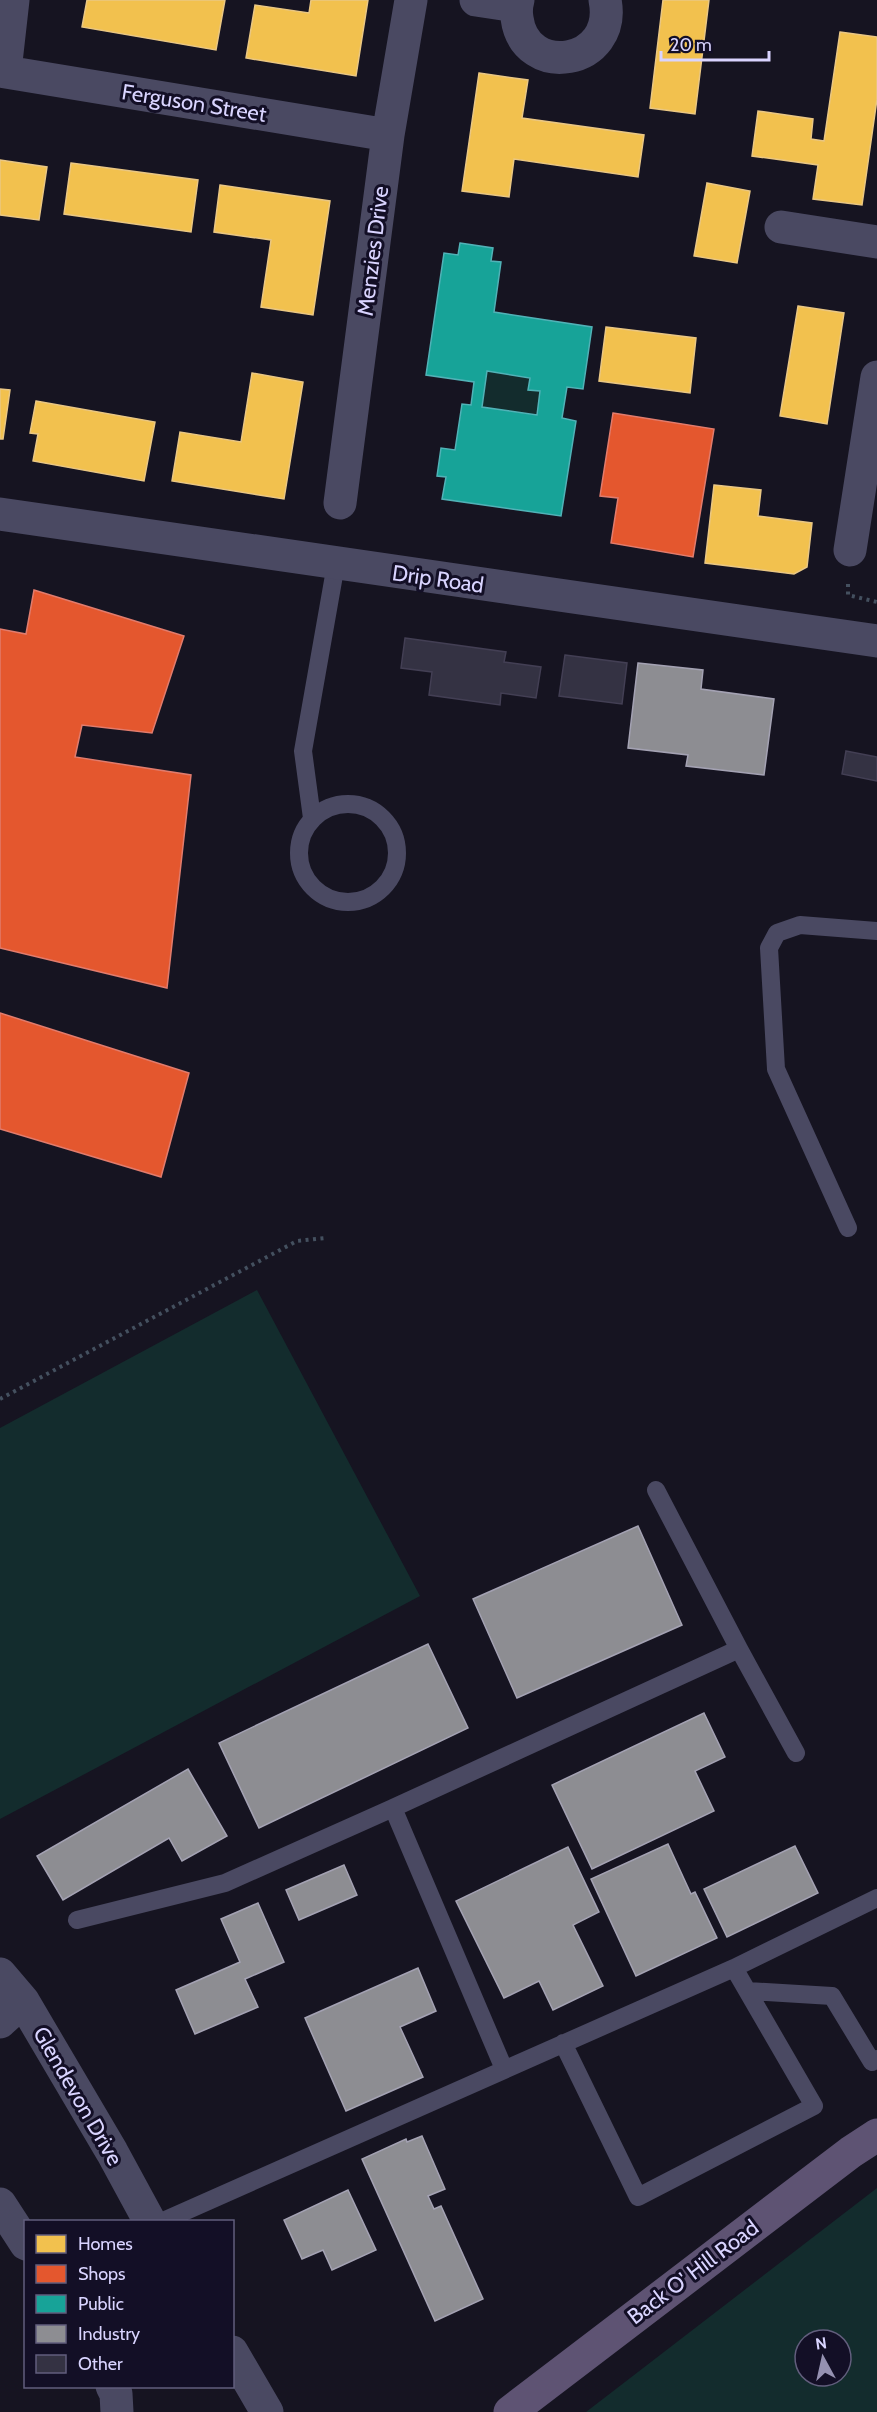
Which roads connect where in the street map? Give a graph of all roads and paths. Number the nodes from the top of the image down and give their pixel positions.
1 (13, 0) edge
2 (411, 0) edge
3 (476, 0) edge
4 (605, 0) edge
5 (517, 3) edge
6 (3, 71) edge
7 (388, 135) junction
8 (781, 227) dead end
9 (877, 242) edge
10 (877, 377) edge
11 (340, 503) dead end
12 (0, 514) edge
13 (850, 550) dead end
14 (336, 564) junction
15 (877, 641) edge
16 (312, 818) junction
17 (877, 931) edge
18 (848, 1228) dead end
19 (325, 1238) dead end
20 (0, 1399) edge
21 (656, 1490) dead end
22 (739, 1649) junction
23 (796, 1753) dead end
24 (393, 1808) junction
25 (877, 1898) edge
26 (76, 1920) dead end
27 (734, 1968) junction
28 (0, 1974) edge
29 (748, 1991) junction
30 (11, 2012) edge
31 (563, 2043) junction
32 (877, 2059) edge
33 (504, 2069) junction
34 (877, 2135) edge
35 (0, 2204) edge
36 (149, 2220) edge
37 (165, 2220) edge
38 (24, 2241) edge
39 (234, 2355) edge
40 (113, 2388) edge
41 (117, 2412) edge
42 (267, 2412) edge
43 (510, 2412) edge

1 - 6 street
2 - 7 street, Menzies Drive
3 - 5 street
4 - 5 street
6 - 7 street, Ferguson Street
7 - 11 street, Menzies Drive
8 - 9 street
10 - 13 street
12 - 14 street, Drip Road
14 - 15 street, Drip Road
14 - 16 lane
16 - 16 lane
17 - 18 lane
19 - 20 path
21 - 22 lane
22 - 23 lane
22 - 24 lane
24 - 26 lane
24 - 33 lane
25 - 27 lane
27 - 29 lane
27 - 31 lane
28 - 30 street, Glendevon Drive
29 - 31 lane
29 - 32 lane
30 - 36 street, Glendevon Drive
31 - 33 lane
33 - 37 lane
34 - 43 main road, Back O' Hill Road
35 - 38 street
39 - 42 street
40 - 41 street

